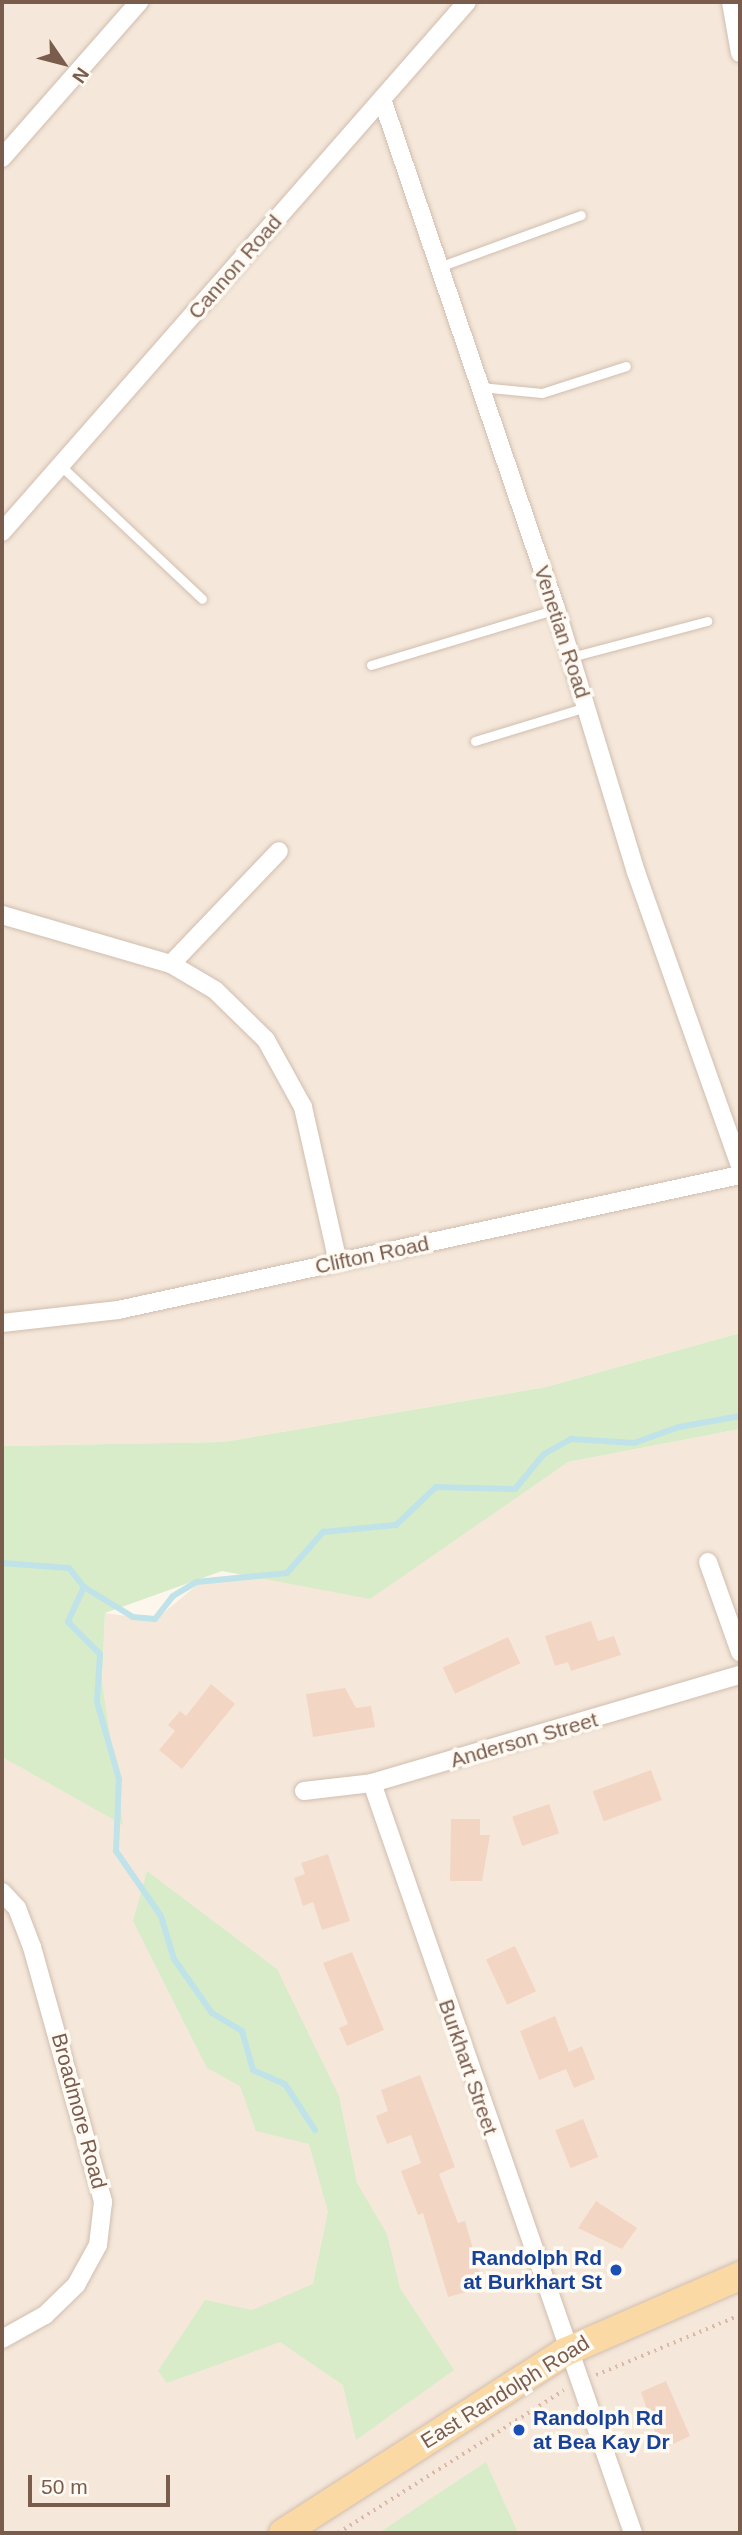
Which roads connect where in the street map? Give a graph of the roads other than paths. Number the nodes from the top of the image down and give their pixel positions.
1 (139, 2) edge
2 (467, 2) edge
3 (731, 2) edge
4 (740, 53) edge
5 (382, 99) junction
6 (2, 159) edge
7 (581, 215) dead end
8 (439, 267) junction
9 (626, 366) dead end
10 (480, 387) junction
11 (60, 465) junction
12 (2, 532) edge
13 (202, 599) dead end
14 (556, 609) junction
15 (707, 621) dead end
16 (571, 657) junction
17 (371, 665) dead end
18 (586, 708) junction
19 (475, 741) dead end
20 (279, 851) dead end
21 (2, 915) edge
22 (171, 964) junction
23 (740, 1166) edge
24 (740, 1175) edge
25 (338, 1262) junction
26 (2, 1323) edge
27 (708, 1562) dead end
28 (740, 1653) edge
29 (740, 1675) edge
30 (372, 1783) junction
31 (304, 1791) dead end
32 (2, 1892) edge
33 (740, 2276) edge
34 (2, 2339) edge
35 (565, 2351) junction
36 (282, 2533) edge
37 (633, 2533) edge

1 - 6 street
2 - 5 street, Cannon Road
3 - 4 street
5 - 8 street, Venetian Road
5 - 11 street, Cannon Road
7 - 8 lane
8 - 10 street, Venetian Road
9 - 10 lane
10 - 14 street, Venetian Road
11 - 12 street, Cannon Road
11 - 13 lane
14 - 16 street, Venetian Road
14 - 17 lane
15 - 16 lane
16 - 18 street, Venetian Road
18 - 19 lane
18 - 23 street, Venetian Road
20 - 22 street
21 - 22 street
22 - 25 street
24 - 25 street, Clifton Road
25 - 26 street, Clifton Road
27 - 28 street
29 - 30 street, Anderson Street
30 - 31 street, Anderson Street
30 - 35 street, Burkhart Street
32 - 34 street, Broadmore Road
33 - 35 main road, East Randolph Road
35 - 36 main road, East Randolph Road
35 - 37 street, Burkhart Street

